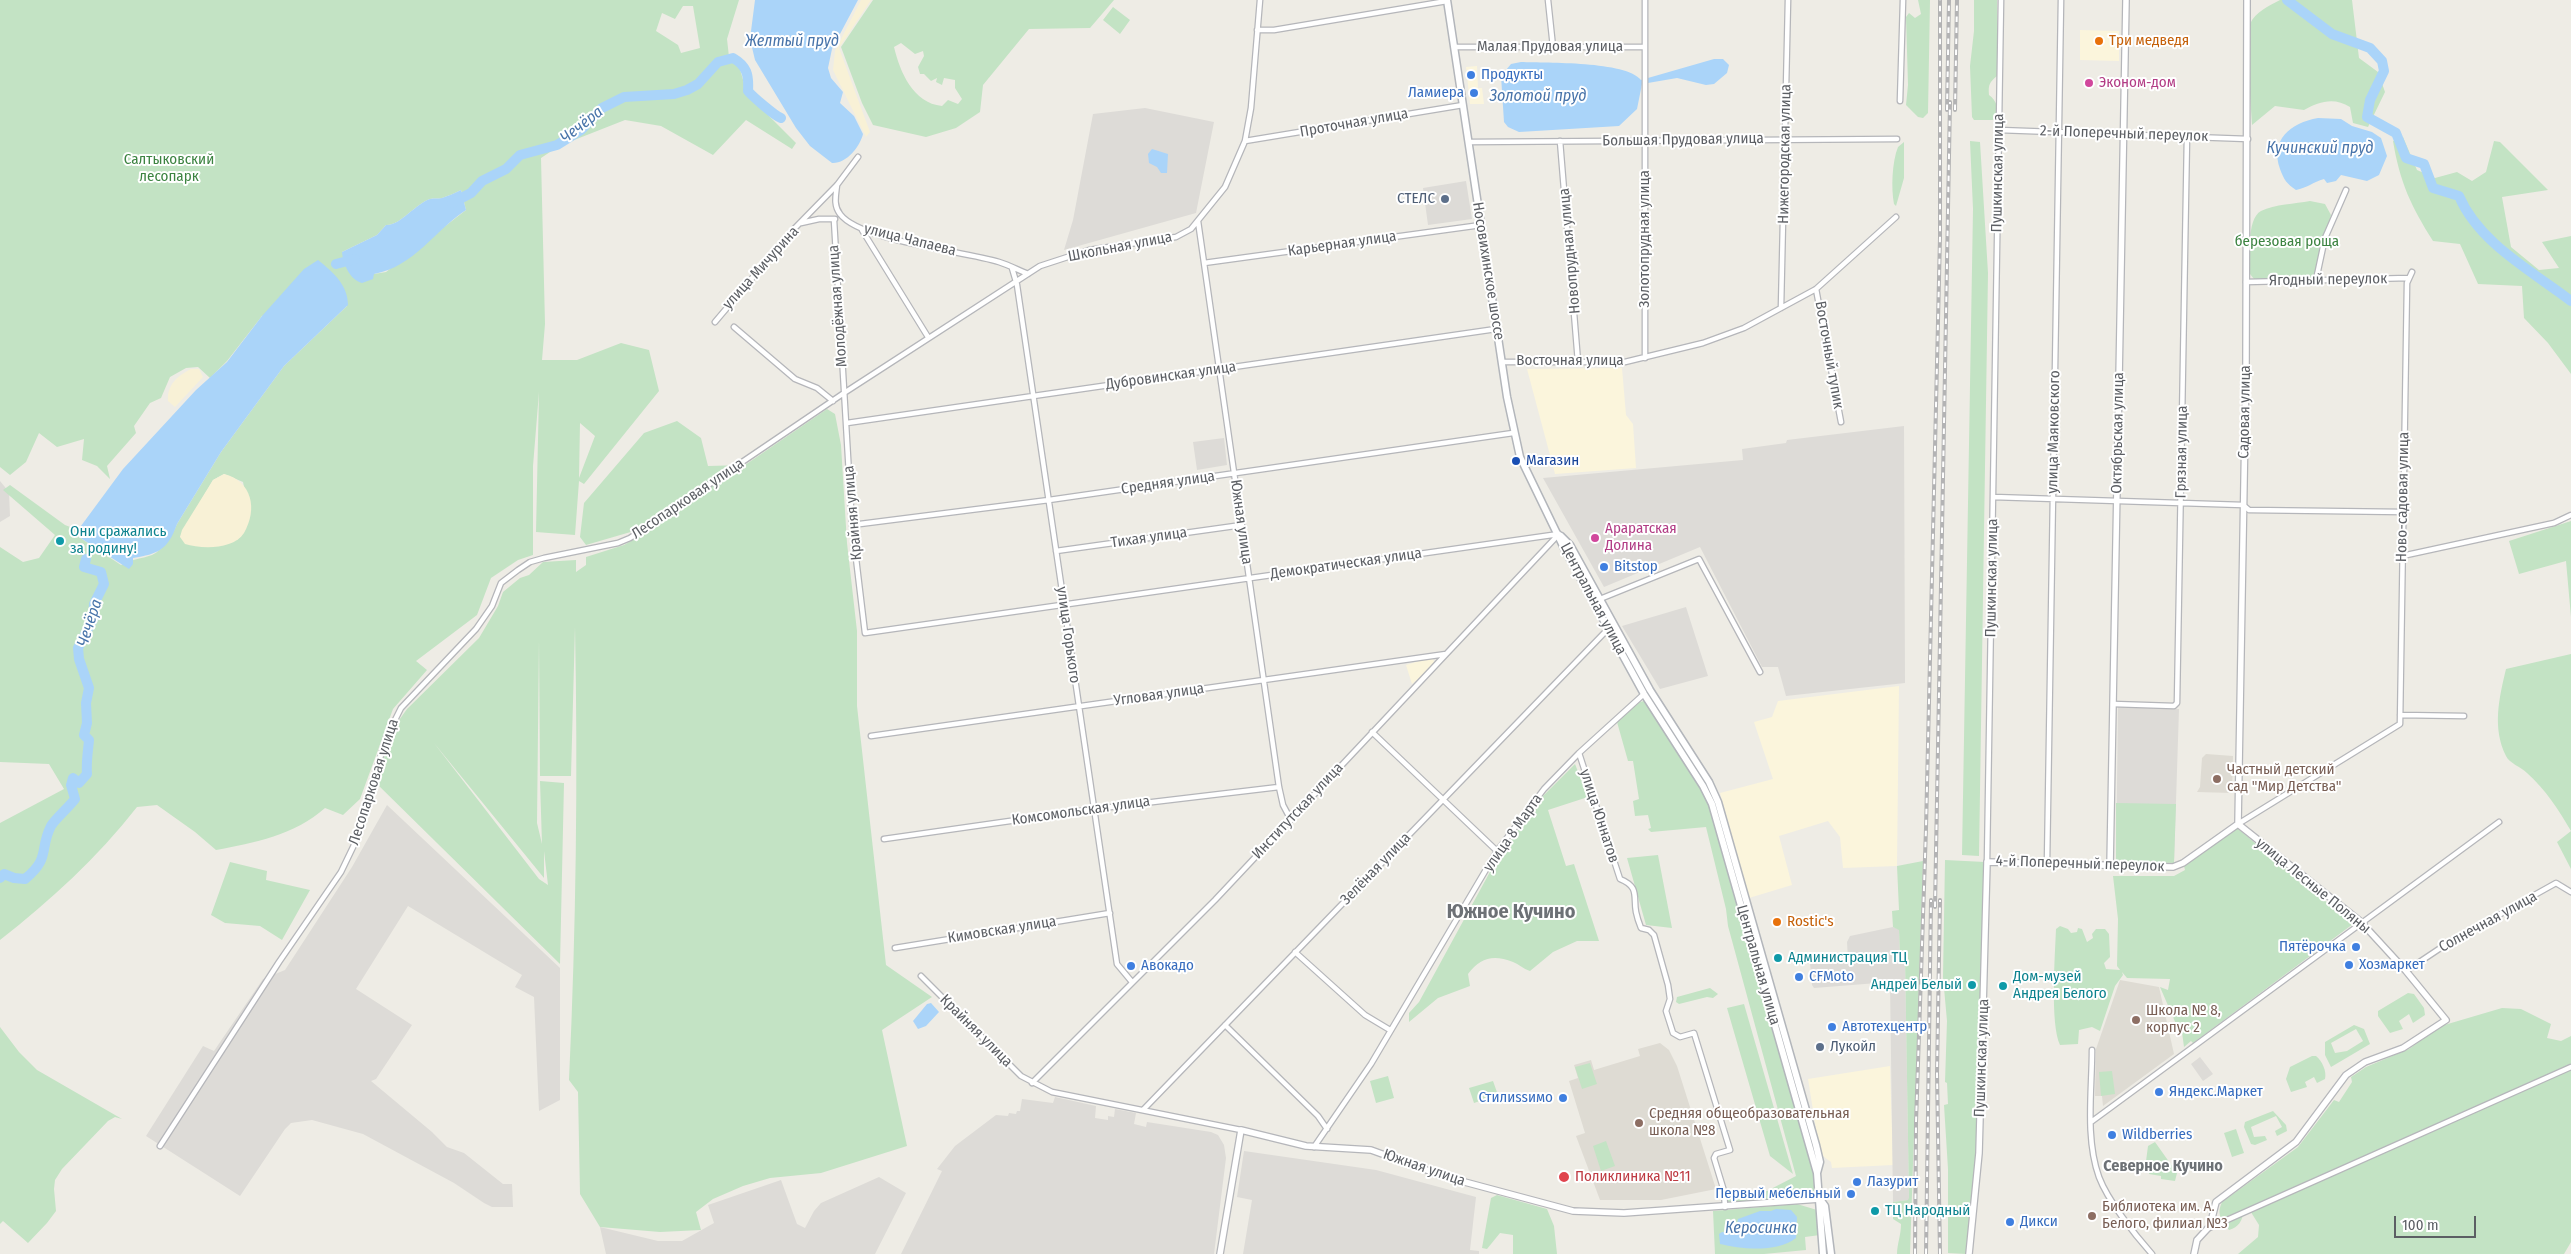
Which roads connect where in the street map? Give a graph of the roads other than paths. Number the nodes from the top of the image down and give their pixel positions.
1 (1260, 0) edge
2 (1548, 0) edge
3 (1645, 0) edge
4 (1788, 0) edge
5 (1903, 0) edge
6 (2001, 0) edge
7 (2061, 0) edge
8 (2126, 0) edge
9 (2247, 0) edge
10 (1447, 1) edge
11 (1257, 30) junction
12 (1454, 47) junction
13 (1553, 47) junction
14 (1645, 47) junction
15 (1900, 101) dead end
16 (1463, 105) junction
17 (1999, 130) junction
18 (2059, 132) junction
19 (2123, 134) junction
20 (2187, 136) junction
21 (1785, 139) junction
22 (1896, 139) dead end
23 (2248, 139) junction
24 (1246, 140) junction
25 (1645, 140) junction
26 (1560, 141) junction
27 (1469, 142) junction
28 (858, 157) dead end
29 (836, 184) junction
30 (2346, 190) dead end
31 (841, 216) junction
32 (1896, 217) dead end
33 (834, 220) junction
34 (1198, 222) junction
35 (799, 224) junction
36 (1481, 225) junction
37 (862, 230) junction
38 (1204, 263) junction
39 (1012, 268) junction
40 (2412, 272) dead end
41 (1028, 274) junction
42 (2409, 278) junction
43 (2316, 280) junction
44 (1016, 281) junction
45 (2246, 282) junction
46 (1816, 289) junction
47 (1781, 308) junction
48 (715, 322) dead end
49 (734, 327) dead end
50 (1496, 329) junction
51 (928, 338) junction
52 (1645, 358) junction
53 (1502, 362) junction
54 (1578, 362) junction
55 (1219, 369) junction
56 (844, 393) junction
57 (1033, 396) junction
58 (833, 401) junction
59 (1841, 422) dead end
60 (847, 423) junction
61 (1513, 433) junction
62 (1234, 474) junction
63 (1993, 497) junction
64 (2053, 499) junction
65 (1049, 500) junction
66 (2116, 502) junction
67 (2181, 504) junction
68 (2244, 505) junction
69 (2403, 512) junction
70 (2571, 515) edge
71 (852, 525) junction
72 (1242, 525) junction
73 (1559, 534) junction
74 (1056, 551) junction
75 (2402, 556) junction
76 (1249, 578) junction
77 (1600, 599) junction
78 (1064, 605) junction
79 (1608, 629) junction
80 (865, 634) joint
81 (1446, 654) junction
82 (1760, 672) dead end
83 (1264, 680) junction
84 (1644, 694) junction
85 (2113, 704) junction
86 (1079, 707) junction
87 (2400, 715) junction
88 (2464, 716) dead end
89 (2400, 724) joint
90 (1372, 732) junction
91 (872, 736) dead end
92 (1578, 753) junction
93 (1279, 787) junction
94 (1443, 800) junction
95 (1094, 809) junction
96 (1291, 820) junction
97 (2499, 822) dead end
98 (2238, 824) junction
99 (884, 839) dead end
100 (1497, 850) junction
101 (1987, 862) junction
102 (2047, 864) junction
103 (2110, 866) junction
104 (2571, 892) edge
105 (1110, 913) junction
106 (2361, 922) junction
107 (895, 948) dead end
108 (1296, 952) junction
109 (2406, 971) junction
110 (921, 976) dead end
111 (1132, 982) junction
112 (1778, 1024) junction
113 (1225, 1025) junction
114 (1390, 1030) junction
115 (2092, 1050) dead end
116 (2571, 1067) edge
117 (1032, 1083) junction
118 (1143, 1110) junction
119 (2091, 1122) junction
120 (1327, 1129) junction
121 (1241, 1130) junction
122 (160, 1146) dead end
123 (1314, 1146) junction
124 (1820, 1199) junction
125 (1725, 1207) junction
126 (2208, 1228) junction
127 (1220, 1254) edge
128 (1824, 1254) edge
129 (1831, 1254) edge
130 (1969, 1254) edge
131 (2152, 1254) edge
132 (2194, 1254) edge

1 - 11 street, Школьная улица
2 - 13 street
3 - 14 street, Золотопрудная улица
4 - 21 street, Нижегородская улица
5 - 15 street
6 - 17 street, Пушкинская улица
7 - 18 street, улица Маяковского
8 - 19 street, Октябрьская улица
9 - 23 street, Садовая улица
10 - 11 street
10 - 12 main road, Носовихинское шоссе
11 - 24 street, Школьная улица
12 - 13 street, Малая Прудовая улица
12 - 16 main road, Носовихинское шоссе
13 - 14 street, Малая Прудовая улица
14 - 25 street, Золотопрудная улица
16 - 24 street, Проточная улица
16 - 27 main road, Носовихинское шоссе
17 - 18 street, 2-й Поперечный переулок
17 - 63 street, Пушкинская улица
18 - 19 street, 2-й Поперечный переулок
18 - 64 street, улица Маяковского
19 - 20 street, 2-й Поперечный переулок
19 - 66 street, Октябрьская улица
20 - 23 street, 2-й Поперечный переулок
20 - 67 street, Грязная улица
21 - 22 street, Большая Прудовая улица
21 - 25 street, Большая Прудовая улица
21 - 47 street, Нижегородская улица
23 - 45 street, Садовая улица
24 - 34 street, Школьная улица
25 - 26 street, Большая Прудовая улица
25 - 52 street, Золотопрудная улица
26 - 27 street, Большая Прудовая улица
26 - 54 street, Новопрудная улица
27 - 36 main road, Носовихинское шоссе
28 - 29 street
29 - 31 street
29 - 35 street
30 - 43 street
31 - 33 street, улица Мичурина
31 - 37 street, улица Чапаева
32 - 46 street, Восточная улица
33 - 35 street, улица Мичурина
33 - 56 street, Молодёжная улица
34 - 38 street, Южная улица
34 - 41 street, Школьная улица
35 - 48 street, улица Мичурина
36 - 38 street, Карьерная улица
36 - 50 main road, Носовихинское шоссе
37 - 39 street, улица Чапаева
37 - 51 street
38 - 55 street, Южная улица
39 - 41 street, улица Чапаева
39 - 44 street
40 - 42 street, Ново-садовая улица
41 - 44 street, Школьная улица
42 - 43 street, Ягодный переулок
42 - 69 street, Ново-садовая улица
43 - 45 street, Ягодный переулок
44 - 51 street, Лесопарковая улица
44 - 57 street, улица Горького
45 - 68 street, Садовая улица
46 - 47 street, Восточная улица
46 - 59 street, Восточный тупик
47 - 52 street, Восточная улица
49 - 58 street
50 - 53 main road, Носовихинское шоссе
50 - 55 street, Дубровинская улица
51 - 56 street, Лесопарковая улица
52 - 54 street, Восточная улица
53 - 54 street, Восточная улица
53 - 61 main road, Носовихинское шоссе
55 - 57 street, Дубровинская улица
55 - 62 street, Южная улица
56 - 58 street, Лесопарковая улица
56 - 60 street, Крайняя улица
57 - 60 street, Дубровинская улица
57 - 65 street, улица Горького
58 - 122 street, Лесопарковая улица
60 - 71 street, Крайняя улица
61 - 62 street, Средняя улица
61 - 73 main road, Носовихинское шоссе
62 - 65 street, Средняя улица
62 - 72 street, Южная улица
63 - 64 street
63 - 101 street, Пушкинская улица
64 - 66 street
64 - 102 street, улица Маяковского
65 - 71 street, Средняя улица
65 - 74 street, улица Горького
66 - 67 street
66 - 85 street, Октябрьская улица
67 - 68 street
67 - 85 street, Грязная улица
68 - 69 street
68 - 98 street, Садовая улица
69 - 75 street, Ново-садовая улица
70 - 75 street
71 - 80 street, Крайняя улица
72 - 74 street, Тихая улица
72 - 76 street, Южная улица
73 - 76 street, Демократическая улица
73 - 77 main road, Центральная улица
73 - 79 main road, Центральная улица
73 - 81 street, Институтская улица
74 - 78 street, улица Горького
75 - 87 street, Ново-садовая улица
76 - 78 street, Демократическая улица
76 - 83 street, Южная улица
77 - 82 street
77 - 112 main road, Центральная улица
78 - 80 street, Демократическая улица
78 - 86 street, улица Горького
79 - 84 main road, Центральная улица
79 - 94 street, Зелёная улица
81 - 83 street, Угловая улица
81 - 90 street, Институтская улица
83 - 86 street, Угловая улица
83 - 93 street, Южная улица
84 - 92 street, улица 8 Марта
84 - 112 main road, Центральная улица
85 - 103 street, Октябрьская улица
86 - 91 street, Угловая улица
86 - 95 street, улица Горького
87 - 88 street
87 - 89 street, Ново-садовая улица
89 - 98 street, 4-й Поперечный переулок
90 - 94 street
90 - 96 street, Институтская улица
92 - 100 street, улица 8 Марта
92 - 125 street, улица Юннатов
93 - 95 street, Комсомольская улица
93 - 96 street, Южная улица
94 - 100 street
94 - 108 street, Зелёная улица
95 - 99 street, Комсомольская улица
95 - 105 street, улица Горького
96 - 111 street, Институтская улица
97 - 106 street
98 - 103 street, 4-й Поперечный переулок
98 - 106 street, улица Лесные Поляны
100 - 114 street, улица 8 Марта
101 - 102 street, 4-й Поперечный переулок
101 - 130 street, Пушкинская улица
102 - 103 street, 4-й Поперечный переулок
104 - 109 street, Солнечная улица
105 - 107 street, Кимовская улица
105 - 111 street, улица Горького
106 - 109 street, улица Лесные Поляны
106 - 119 street
108 - 113 street, Зелёная улица
108 - 114 street
109 - 126 street, улица Лесные Поляны
110 - 117 street, Крайняя улица
111 - 117 street, Институтская улица
112 - 124 main road, Центральная улица
113 - 118 street, Зелёная улица
113 - 120 street
114 - 120 street, улица 8 Марта
115 - 119 street
116 - 126 street
117 - 118 street, Южная улица
118 - 121 street, Южная улица
119 - 131 street
120 - 123 street, улица 8 Марта
121 - 123 street, Южная улица
121 - 127 street
123 - 125 street, Южная улица
124 - 125 street, Южная улица
124 - 128 main road, Центральная улица
124 - 129 main road, Центральная улица
126 - 132 street, улица Лесные Поляны

